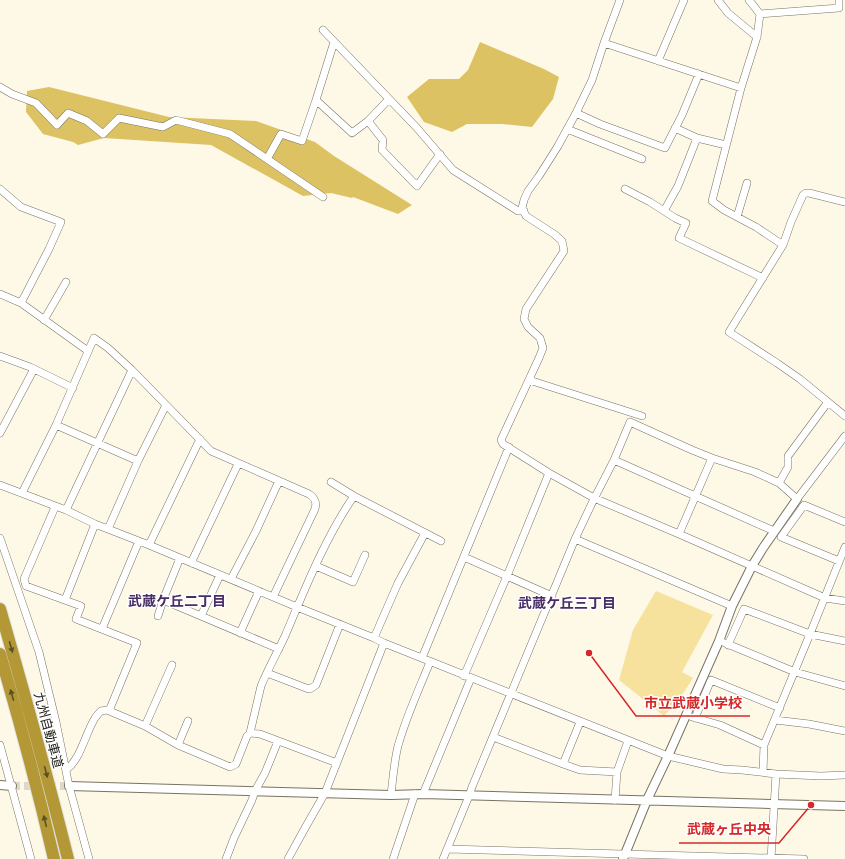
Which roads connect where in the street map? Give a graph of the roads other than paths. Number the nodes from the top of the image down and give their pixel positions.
1 (620, 0) edge
2 (684, 0) edge
3 (718, 0) edge
4 (749, 0) edge
5 (839, 0) edge
6 (760, 14) junction
7 (323, 30) dead end
8 (758, 37) junction
9 (334, 42) junction
10 (604, 43) junction
11 (658, 61) junction
12 (699, 74) junction
13 (0, 86) edge
14 (742, 88) junction
15 (389, 99) junction
16 (316, 100) junction
17 (576, 113) junction
18 (368, 121) junction
19 (675, 128) junction
20 (567, 129) junction
21 (697, 138) junction
22 (726, 145) junction
23 (440, 154) junction
24 (267, 159) junction
25 (642, 159) dead end
26 (747, 183) dead end
27 (0, 189) edge
28 (625, 189) dead end
29 (323, 197) dead end
30 (845, 202) edge
31 (524, 211) junction
32 (664, 211) junction
33 (737, 217) junction
34 (783, 246) junction
35 (763, 278) junction
36 (66, 282) dead end
37 (0, 294) edge
38 (21, 304) junction
39 (44, 320) junction
40 (88, 351) junction
41 (0, 356) edge
42 (34, 369) junction
43 (132, 370) junction
44 (529, 380) junction
45 (73, 388) junction
46 (828, 402) junction
47 (166, 404) junction
48 (642, 416) dead end
49 (845, 416) edge
50 (56, 424) junction
51 (0, 433) edge
52 (845, 436) edge
53 (200, 439) junction
54 (97, 443) junction
55 (509, 447) junction
56 (712, 458) junction
57 (614, 460) junction
58 (138, 461) junction
59 (238, 464) junction
60 (549, 474) junction
61 (279, 481) junction
62 (331, 482) dead end
63 (778, 483) junction
64 (0, 485) edge
65 (22, 493) junction
66 (354, 496) junction
67 (696, 496) junction
68 (594, 498) junction
69 (796, 499) junction
70 (55, 507) junction
71 (66, 510) junction
72 (845, 522) edge
73 (96, 524) junction
74 (108, 529) junction
75 (774, 531) junction
76 (426, 533) junction
77 (679, 534) junction
78 (0, 538) edge
79 (575, 539) junction
80 (139, 541) junction
81 (441, 541) dead end
82 (149, 545) junction
83 (845, 547) edge
84 (365, 555) dead end
85 (464, 557) junction
86 (180, 558) junction
87 (839, 561) junction
88 (191, 563) junction
89 (316, 566) junction
90 (752, 566) junction
91 (220, 575) junction
92 (508, 576) junction
93 (231, 579) junction
94 (259, 591) junction
95 (552, 596) junction
96 (273, 597) junction
97 (825, 598) junction
98 (65, 600) junction
99 (163, 600) junction
100 (845, 601) edge
101 (732, 606) junction
102 (297, 607) junction
103 (0, 609) edge
104 (158, 616) dead end
105 (201, 616) junction
106 (340, 624) junction
107 (102, 630) junction
108 (240, 633) junction
109 (810, 634) junction
110 (374, 638) junction
111 (719, 641) junction
112 (845, 641) edge
113 (384, 643) junction
114 (728, 645) junction
115 (279, 650) junction
116 (0, 654) edge
117 (422, 658) junction
118 (430, 662) junction
119 (172, 665) dead end
120 (795, 672) junction
121 (267, 673) junction
122 (468, 677) junction
123 (845, 686) edge
124 (510, 694) junction
125 (780, 708) junction
126 (108, 711) junction
127 (686, 715) junction
128 (695, 718) junction
129 (775, 720) junction
130 (188, 721) dead end
131 (580, 722) junction
132 (145, 726) junction
133 (845, 731) edge
134 (250, 733) junction
135 (493, 737) junction
136 (628, 740) junction
137 (278, 741) junction
138 (0, 745) edge
139 (178, 745) junction
140 (764, 745) junction
141 (668, 756) junction
142 (337, 763) junction
143 (563, 764) junction
144 (66, 770) junction
145 (617, 772) junction
146 (764, 772) junction
147 (776, 774) junction
148 (845, 775) edge
149 (0, 785) edge
150 (12, 786) junction
151 (69, 786) junction
152 (255, 791) junction
153 (325, 793) junction
154 (419, 794) junction
155 (391, 795) junction
156 (470, 796) junction
157 (614, 800) junction
158 (647, 800) junction
159 (774, 804) junction
160 (845, 806) edge
161 (448, 849) junction
162 (571, 855) edge
163 (624, 857) edge
164 (674, 857) edge
165 (31, 859) edge
166 (54, 859) edge
167 (68, 859) edge
168 (89, 859) edge
169 (226, 859) edge
170 (288, 859) edge
171 (393, 859) edge
172 (443, 859) edge
173 (771, 859) edge
174 (804, 859) edge

1 - 10 street
2 - 11 street
3 - 8 street
4 - 6 street
5 - 6 street
6 - 8 street
7 - 9 street
8 - 14 street
9 - 15 street
9 - 16 street
10 - 11 street
10 - 17 street
11 - 12 street
12 - 14 street
12 - 19 street
13 - 24 street
14 - 22 street
15 - 18 street
15 - 23 street
16 - 18 street
16 - 24 street
17 - 19 street
17 - 20 street
18 - 23 street
19 - 21 street
20 - 25 street
20 - 31 street
21 - 22 street
21 - 32 street
22 - 33 street
23 - 31 street
24 - 29 street
26 - 33 street
27 - 38 street
28 - 32 street
30 - 34 street
31 - 44 street
32 - 35 street
33 - 34 street
34 - 35 street
35 - 46 street
36 - 39 street
37 - 38 street
38 - 39 street
39 - 40 street
40 - 43 street
40 - 45 street
41 - 42 street
42 - 45 street
42 - 51 street
43 - 47 street
43 - 54 street
44 - 48 street
44 - 55 street
45 - 50 street
46 - 49 street
46 - 63 street
47 - 53 street
47 - 58 street
50 - 54 street
50 - 65 street
52 - 69 street
53 - 59 street
53 - 82 street
54 - 58 street
54 - 71 street
55 - 60 street
55 - 85 street
56 - 57 street
56 - 63 street
56 - 67 street
57 - 67 street
57 - 68 street
58 - 74 street
59 - 61 street
59 - 88 street
60 - 68 street
60 - 92 street
61 - 93 street
61 - 96 street
62 - 66 street
63 - 69 street
64 - 65 street
65 - 70 street
66 - 76 street
66 - 89 street
67 - 75 street
67 - 77 street
68 - 77 street
68 - 79 street
69 - 75 street
70 - 71 street
70 - 98 street
71 - 73 street
72 - 87 street
73 - 74 street
73 - 98 street
74 - 80 street
75 - 90 street
76 - 81 street
76 - 110 street
77 - 90 street
78 - 144 street
79 - 95 street
79 - 101 street
80 - 82 street
80 - 107 street
82 - 86 street
83 - 87 street
84 - 89 street
85 - 92 street
85 - 117 street
86 - 88 street
86 - 99 street
87 - 97 street
88 - 91 street
89 - 102 street
90 - 97 street
90 - 101 street
91 - 93 street
91 - 105 street
92 - 95 street
92 - 122 street
93 - 94 street
94 - 96 street
94 - 108 street
95 - 124 street
96 - 102 street
97 - 100 street
97 - 109 street
98 - 107 street
99 - 104 street
99 - 105 street
101 - 111 street
102 - 106 street
102 - 115 street
103 -> 167 highway, 九州自動車道
105 - 108 street
106 - 110 street
106 - 121 street
107 - 126 street
108 - 115 street
109 - 112 street
109 - 114 street
109 - 120 street
110 - 113 street
111 - 114 street
111 - 127 street
113 - 117 street
113 - 142 street
114 - 120 street
115 - 121 street
166 -> 116 highway, 九州自動車道
117 - 118 street
118 - 122 street
118 - 155 street
119 - 132 street
120 - 123 street
120 - 125 street
121 - 134 street
122 - 124 street
122 - 154 street
124 - 131 street
124 - 135 street
125 - 128 street
125 - 129 street
126 - 132 street
126 - 144 street
127 - 128 street
127 - 141 street
128 - 140 street
129 - 133 street
129 - 140 street
130 - 139 street
131 - 136 street
131 - 143 street
132 - 139 street
134 - 137 street
134 - 139 street
135 - 143 street
135 - 156 street
136 - 141 street
136 - 145 street
137 - 142 street
137 - 152 street
138 - 150 street
140 - 146 street
141 - 146 street
141 - 158 street
142 - 153 street
143 - 145 street
144 - 151 street
145 - 157 street
146 - 147 street
147 - 148 street
147 - 159 street
149 - 150 street
150 - 165 street
151 - 152 street
151 - 168 street
152 - 153 street
152 - 169 street
153 - 155 street
153 - 170 street
154 - 155 street
154 - 156 street
154 - 171 street
156 - 157 street
156 - 161 street
157 - 158 street
158 - 159 street
158 - 163 street
159 - 160 street
159 - 173 street
161 - 162 street
161 - 172 street
162 - 163 street
163 - 164 street
164 - 173 street
173 - 174 street

